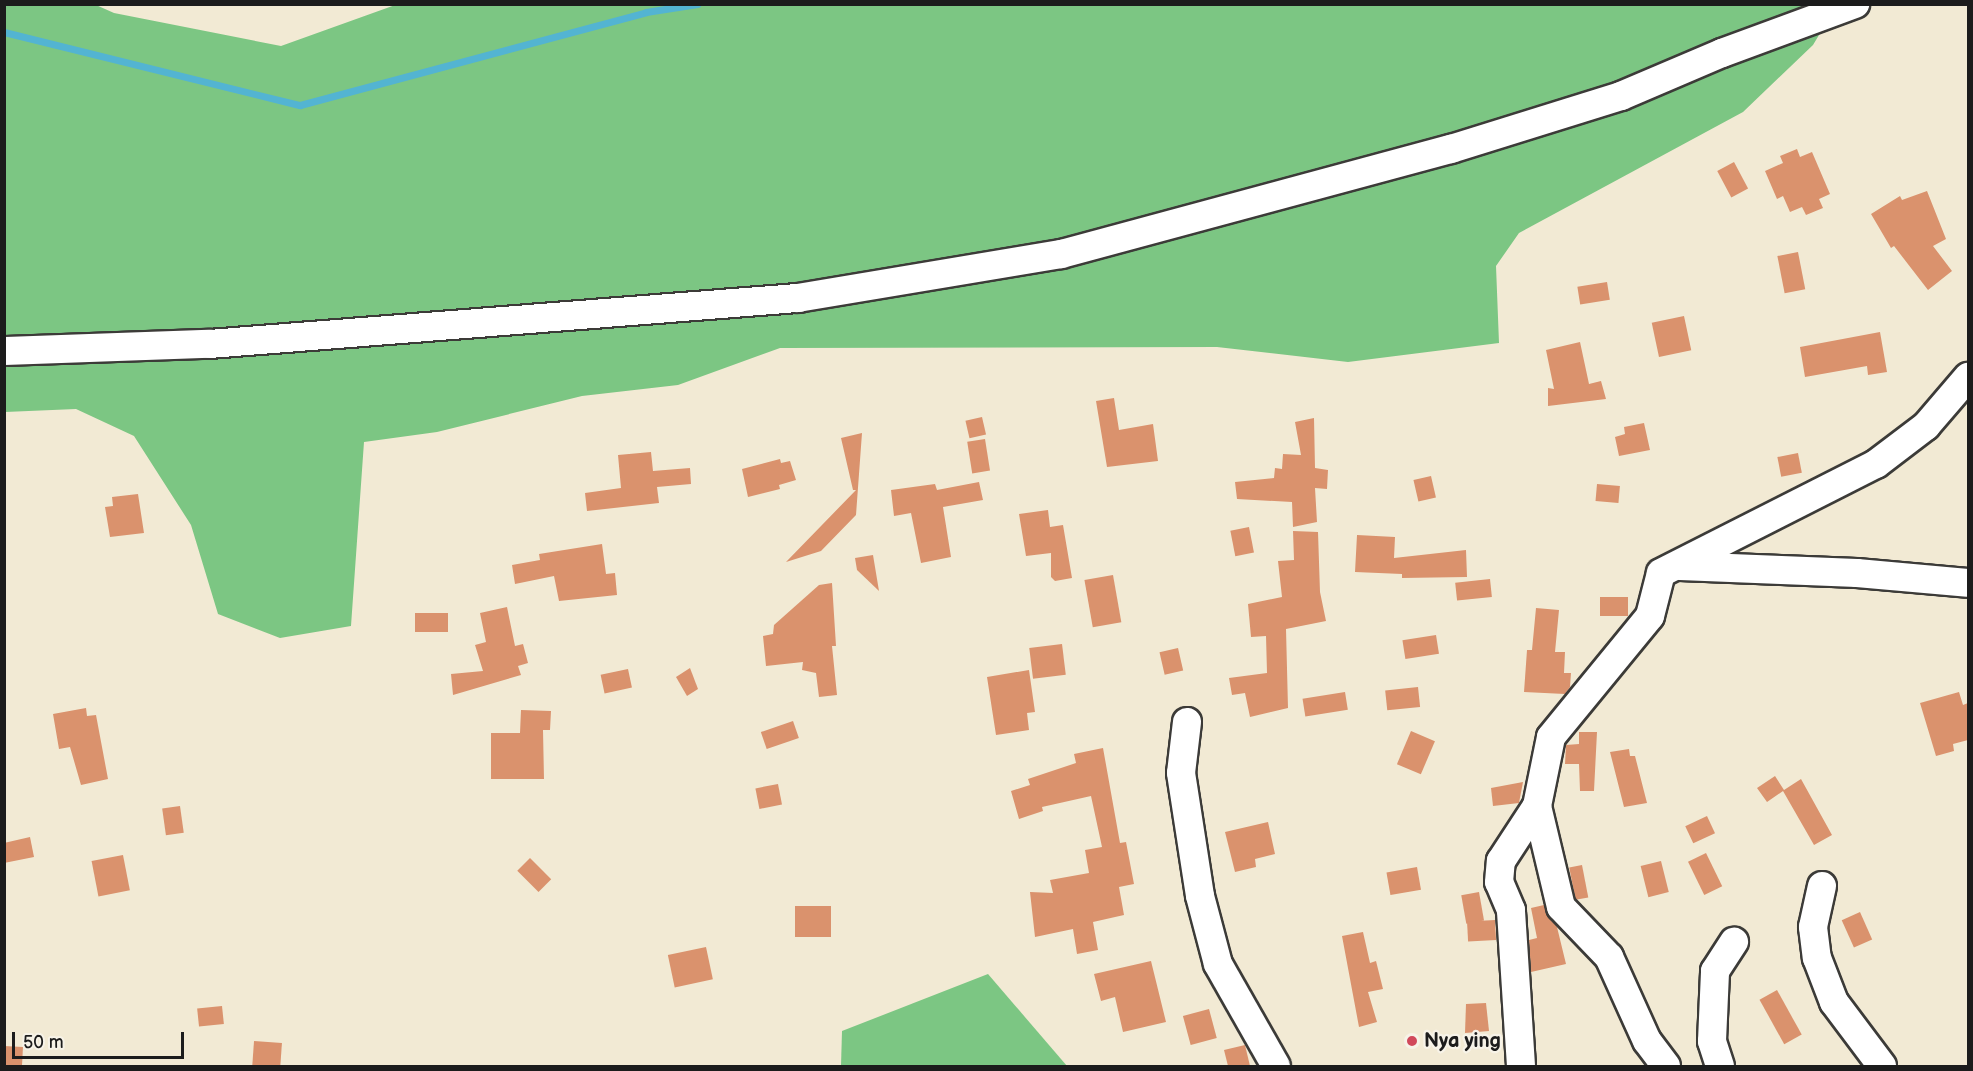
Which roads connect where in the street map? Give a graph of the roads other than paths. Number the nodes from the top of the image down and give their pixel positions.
1 (1855, 4) edge
2 (4, 351) edge
3 (1968, 377) edge
4 (1677, 566) junction
5 (1968, 583) edge
6 (1187, 722) dead end
7 (1537, 806) junction
8 (1822, 886) dead end
9 (1734, 942) dead end
10 (1276, 1066) edge
11 (1521, 1066) edge
12 (1666, 1066) edge
13 (1720, 1066) edge
14 (1882, 1066) edge

1 - 2 street
3 - 4 street
4 - 5 street
4 - 7 street
6 - 10 street
7 - 11 street
7 - 12 street
8 - 14 street
9 - 13 street

